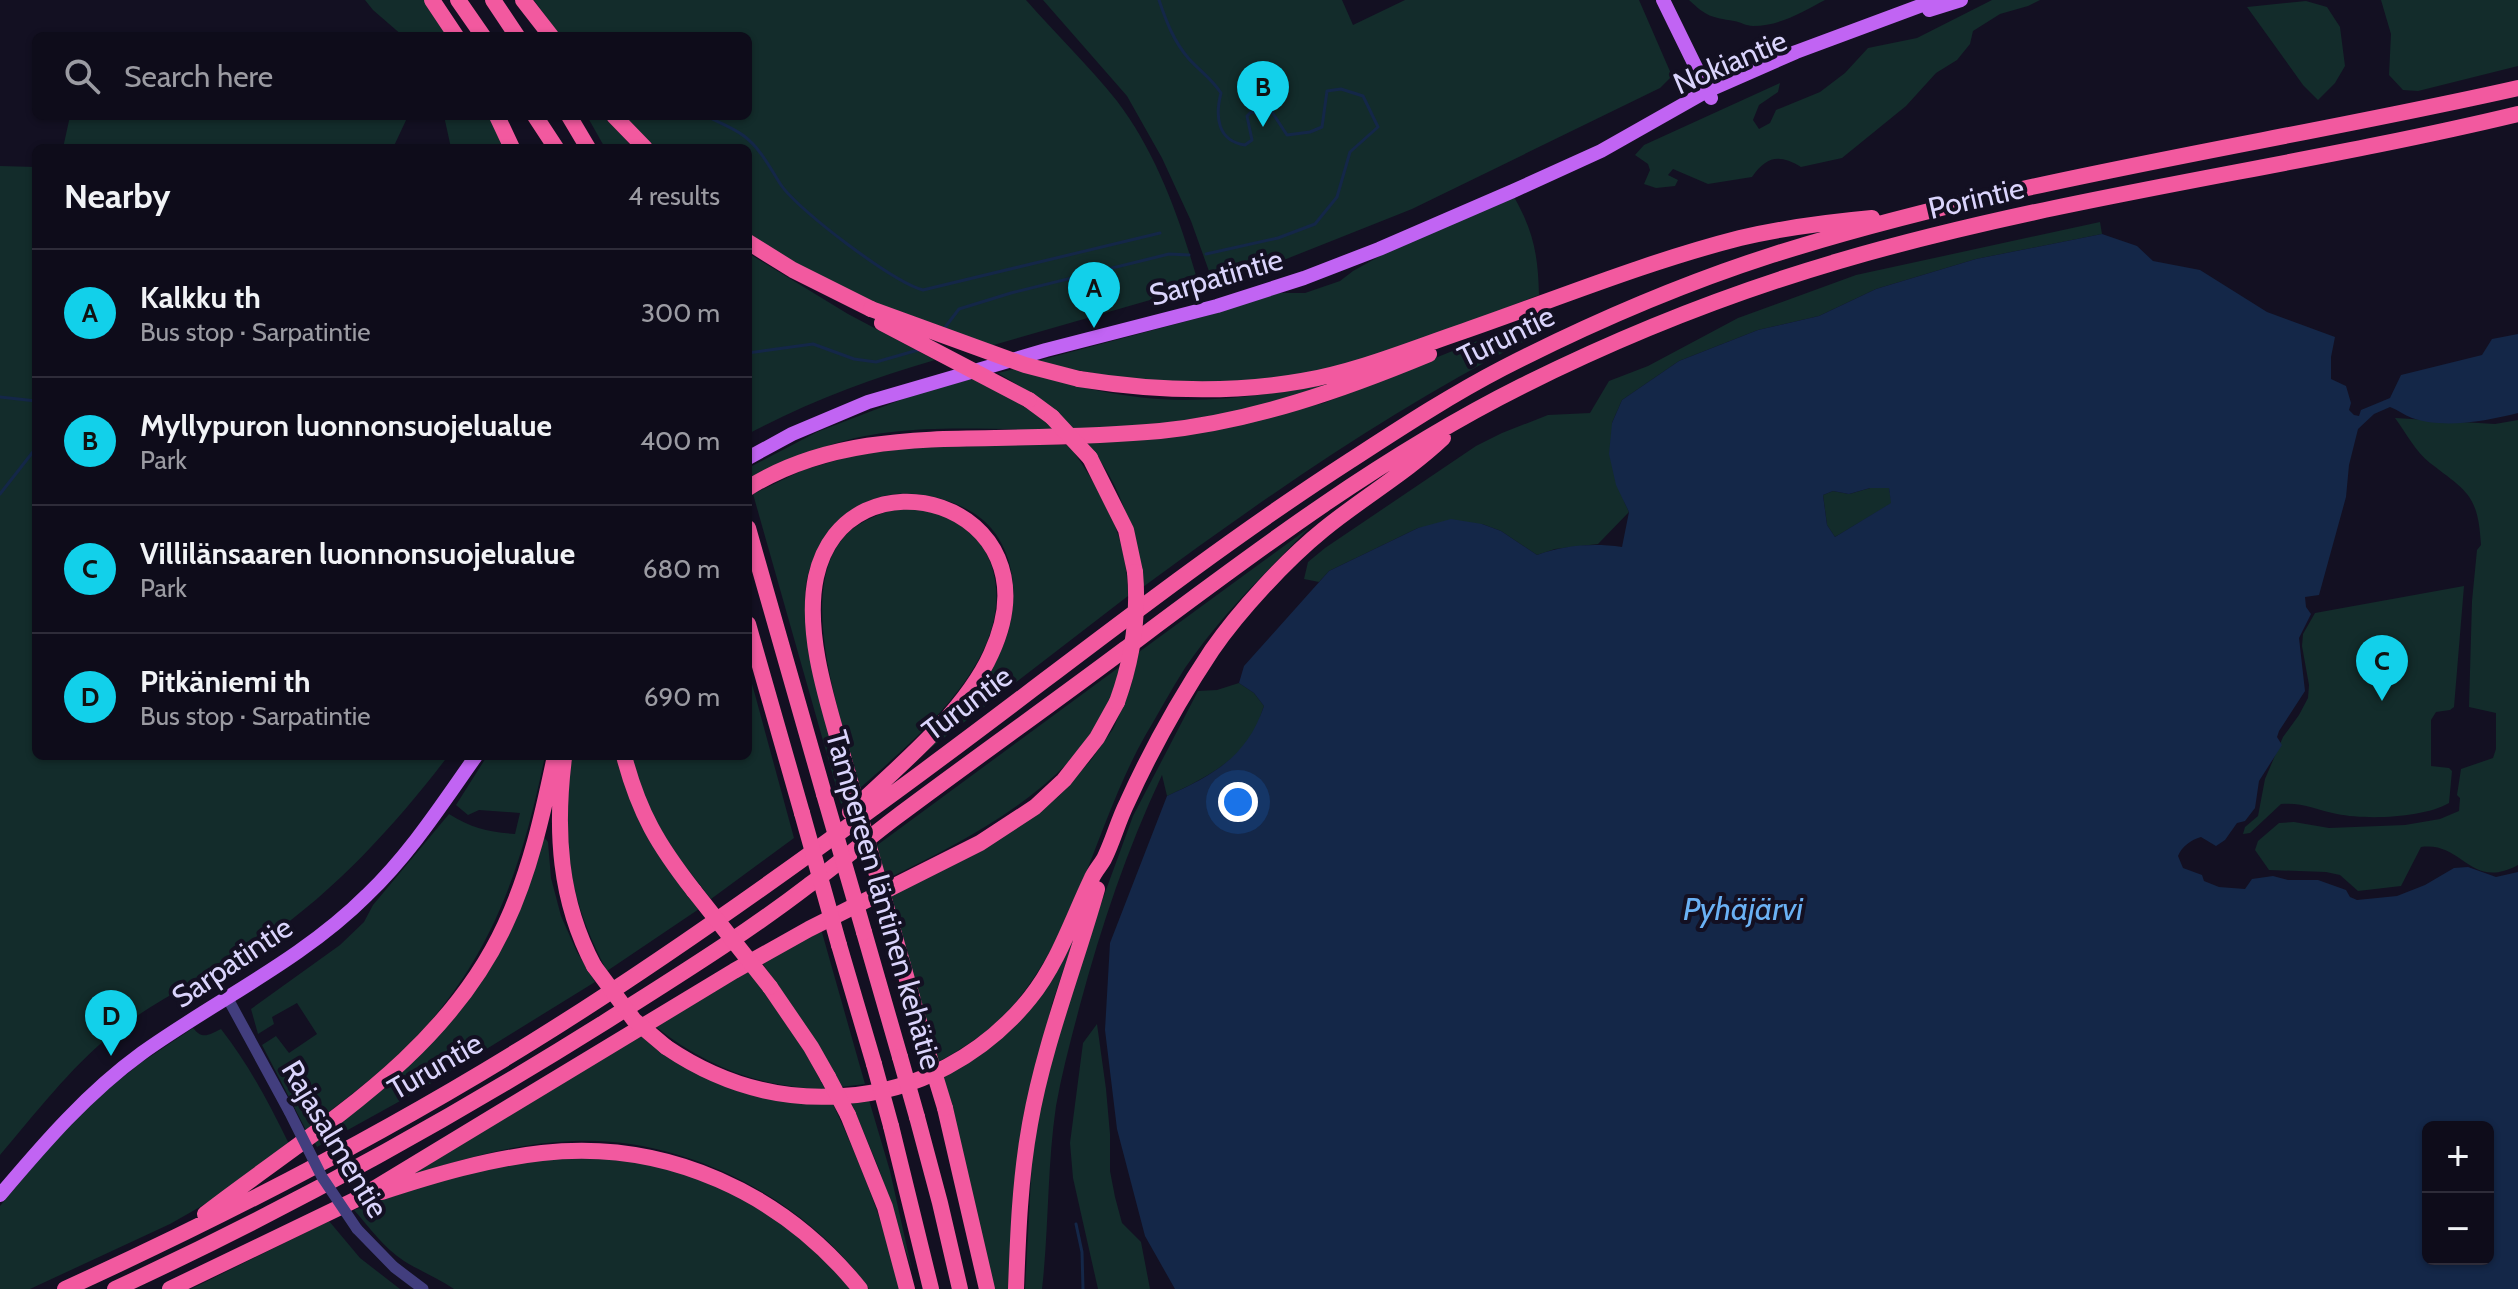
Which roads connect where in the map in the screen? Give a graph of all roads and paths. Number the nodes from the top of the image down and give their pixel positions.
1 (432, 0) edge
2 (458, 0) edge
3 (493, 0) edge
4 (523, 0) edge
5 (1663, 0) edge
6 (1936, 0) edge
7 (1961, 0) edge
8 (453, 32) edge
9 (480, 32) edge
10 (514, 32) edge
11 (548, 32) edge
12 (2518, 88) edge
13 (1709, 95) junction
14 (2518, 114) edge
15 (499, 120) edge
16 (538, 120) edge
17 (571, 120) edge
18 (618, 120) edge
19 (510, 144) edge
20 (553, 144) edge
21 (586, 144) edge
22 (641, 144) edge
23 (1513, 191) joint
24 (1924, 213) junction
25 (752, 244) edge
26 (1528, 309) junction
27 (870, 313) junction
28 (1471, 413) junction
29 (752, 456) edge
30 (752, 486) edge
31 (752, 542) edge
32 (752, 638) edge
33 (473, 760) edge
34 (554, 760) edge
35 (564, 760) edge
36 (625, 760) edge
37 (1104, 860) junction
38 (793, 866) junction
39 (227, 997) junction
40 (0, 1195) edge
41 (357, 1199) junction
42 (173, 1239) junction
43 (65, 1289) edge
44 (115, 1289) edge
45 (170, 1289) edge
46 (423, 1289) edge
47 (860, 1289) edge
48 (907, 1289) edge
49 (931, 1289) edge
50 (960, 1289) edge
51 (987, 1289) edge
52 (1016, 1289) edge

1 - 8 highway
2 - 9 highway
3 - 10 highway
4 - 11 highway
5 - 13 main road
6 - 13 main road, Nokiantie
7 - 13 main road, Nokiantie
12 - 24 highway, Porintie
13 - 23 main road, Nokiantie
14 - 28 highway, Porintie
15 - 19 highway
16 - 20 highway
17 - 21 highway
18 - 22 highway
23 - 29 main road, Sarpatintie
24 - 26 highway
24 - 38 highway, Turuntie
25 - 27 highway
26 - 27 highway, bridge
26 - 30 highway
27 - 41 highway, bridge
28 - 37 highway
28 - 44 highway, Turuntie
31 - 50 highway, Tampereen läntinen kehätie, bridge
32 - 49 highway, Tampereen läntinen kehätie, bridge
33 - 39 main road, Sarpatintie
34 - 42 highway
35 - 37 highway, bridge
36 - 48 highway, bridge
37 - 52 highway
38 - 42 highway, Turuntie
38 - 51 highway, bridge
39 - 40 main road, Sarpatintie
39 - 46 street, Rajasalmentie, bridge
41 - 45 highway
41 - 47 highway
42 - 43 highway, Turuntie

